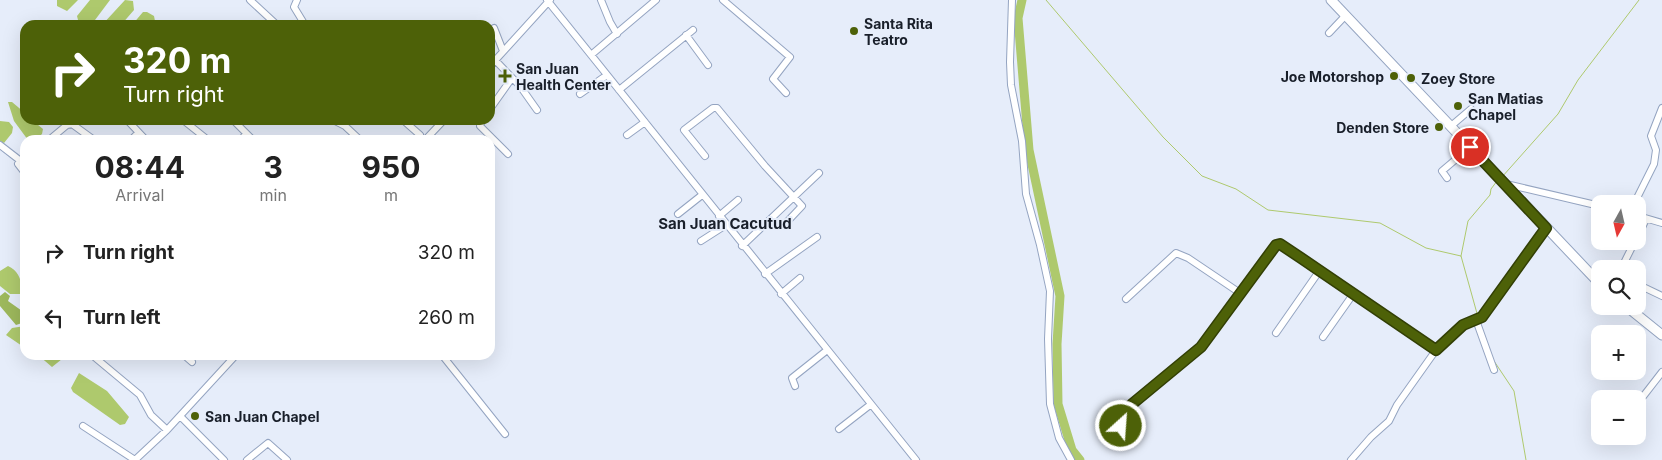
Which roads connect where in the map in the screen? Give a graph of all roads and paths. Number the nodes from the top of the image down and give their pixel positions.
1 (250, 0) edge
2 (297, 0) edge
3 (548, 0) edge
4 (601, 0) edge
5 (656, 0) edge
6 (723, 0) edge
7 (1012, 0) edge
8 (1331, 0) edge
9 (1346, 15) junction
10 (272, 20) edge
11 (299, 20) edge
12 (693, 30) dead end
13 (495, 31) edge
14 (1329, 33) dead end
15 (617, 34) junction
16 (686, 36) junction
17 (503, 51) junction
18 (591, 55) junction
19 (495, 60) joint
20 (708, 65) dead end
21 (607, 75) junction
22 (512, 78) junction
23 (619, 90) junction
24 (786, 93) dead end
25 (580, 94) dead end
26 (495, 102) edge
27 (1662, 108) edge
28 (1471, 109) dead end
29 (537, 110) dead end
30 (645, 122) junction
31 (66, 125) edge
32 (75, 125) edge
33 (131, 125) edge
34 (189, 125) edge
35 (238, 125) edge
36 (343, 125) edge
37 (409, 125) edge
38 (439, 125) edge
39 (480, 125) edge
40 (1451, 126) junction
41 (138, 133) joint
42 (246, 134) edge
43 (55, 135) edge
44 (88, 135) edge
45 (140, 135) edge
46 (202, 135) edge
47 (355, 135) edge
48 (420, 135) dead end
49 (430, 135) edge
50 (489, 135) edge
51 (627, 135) dead end
52 (1481, 138) dead end
53 (495, 141) edge
54 (0, 145) edge
55 (1470, 147) junction
56 (508, 154) dead end
57 (705, 156) dead end
58 (20, 158) edge
59 (819, 174) dead end
60 (1448, 178) dead end
61 (1502, 181) junction
62 (1638, 195) edge
63 (702, 196) junction
64 (795, 198) junction
65 (738, 200) dead end
66 (1591, 204) edge
67 (678, 214) dead end
68 (718, 216) junction
69 (1646, 219) edge
70 (1662, 223) edge
71 (785, 224) dead end
72 (726, 225) junction
73 (1546, 228) junction
74 (817, 237) dead end
75 (701, 241) dead end
76 (742, 246) junction
77 (1320, 270) junction
78 (765, 274) junction
79 (1591, 275) edge
80 (800, 278) dead end
81 (1646, 288) edge
82 (1240, 293) junction
83 (1354, 293) junction
84 (781, 294) junction
85 (1662, 296) edge
86 (1126, 299) dead end
87 (1637, 315) edge
88 (1476, 320) junction
89 (1276, 333) dead end
90 (1662, 335) edge
91 (1323, 337) dead end
92 (826, 350) junction
93 (1436, 350) junction
94 (98, 360) edge
95 (190, 360) edge
96 (231, 360) edge
97 (446, 360) edge
98 (192, 362) dead end
99 (1494, 370) dead end
100 (1662, 372) edge
101 (796, 386) dead end
102 (1646, 393) edge
103 (870, 405) junction
104 (180, 416) junction
105 (83, 426) dead end
106 (1121, 426) dead end
107 (840, 429) dead end
108 (167, 430) junction
109 (506, 434) dead end
110 (135, 460) edge
111 (224, 460) edge
112 (247, 460) edge
113 (287, 460) edge
114 (916, 460) edge
115 (1071, 460) edge
116 (1350, 460) edge

1 - 10 street
2 - 11 street
3 - 17 street
3 - 18 street
4 - 15 street
5 - 15 street
6 - 24 street
7 - 115 street
8 - 9 main road
9 - 14 street
9 - 40 main road
12 - 16 street
13 - 17 street
15 - 18 street
16 - 20 street
16 - 23 street
17 - 19 street
18 - 21 street
19 - 22 street
21 - 23 street
21 - 25 street
22 - 26 street
22 - 29 street
23 - 30 street
27 - 62 street
28 - 40 street
30 - 51 street
30 - 63 street
31 - 43 street
32 - 44 street
33 - 41 street
34 - 46 street
35 - 42 street
36 - 47 street
37 - 48 street
38 - 49 street
39 - 50 street
40 - 55 main road
41 - 45 street
52 - 55 street
53 - 56 street
54 - 58 street
55 - 60 street
55 - 61 main road
57 - 64 street
59 - 64 street
61 - 66 street
61 - 73 main road
63 - 67 street
63 - 68 street
64 - 71 street
64 - 76 street
65 - 68 street
68 - 72 street
69 - 70 street
72 - 75 street
72 - 76 street
73 - 79 main road
73 - 88 street
74 - 78 street
76 - 78 street
77 - 82 street
77 - 83 street
77 - 89 street
78 - 84 street
80 - 84 street
81 - 85 street
82 - 86 street
82 - 106 street
83 - 91 street
83 - 93 street
84 - 92 street
87 - 90 main road
88 - 93 street
88 - 99 street
92 - 101 street
92 - 103 street
93 - 116 street
94 - 108 street
95 - 98 street
96 - 104 street
97 - 109 street
100 - 102 street
103 - 107 street
103 - 114 street
104 - 108 street
104 - 111 street
105 - 110 street
108 - 110 street
112 - 113 street

